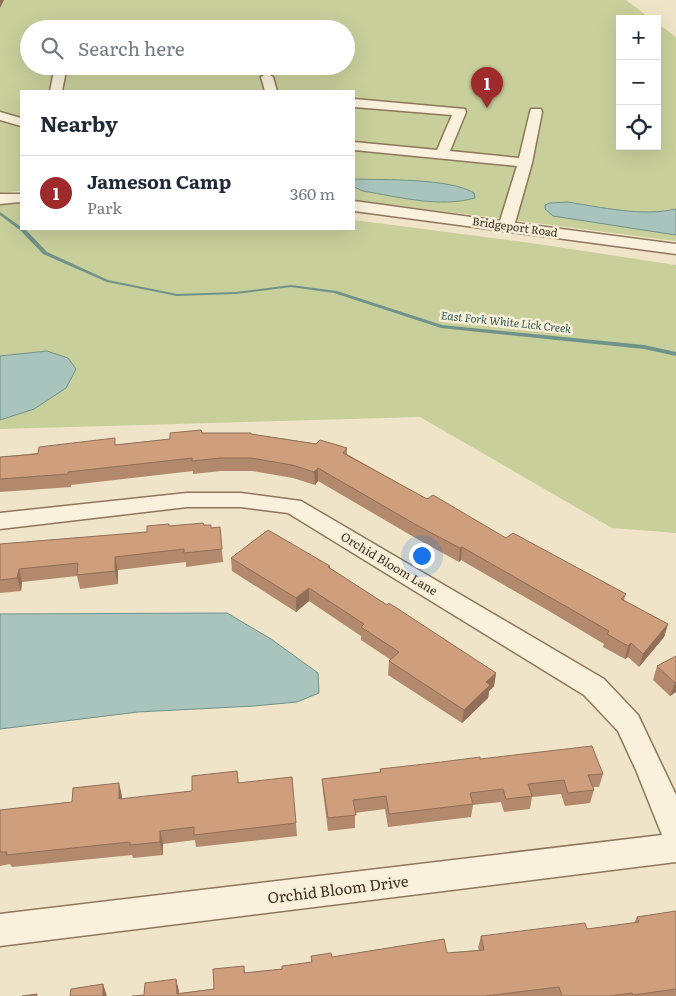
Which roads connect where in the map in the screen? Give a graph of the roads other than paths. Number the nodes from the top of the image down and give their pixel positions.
1 (59, 75) edge
2 (267, 77) dead end
3 (56, 90) edge
4 (272, 90) edge
5 (355, 103) edge
6 (536, 112) dead end
7 (0, 116) edge
8 (20, 122) edge
9 (355, 146) edge
10 (442, 154) junction
11 (525, 163) junction
12 (20, 198) edge
13 (0, 200) edge
14 (355, 206) edge
15 (506, 226) junction
16 (676, 249) edge
17 (0, 522) edge
18 (676, 832) edge
19 (676, 848) edge
20 (0, 930) edge

1 - 3 street
2 - 4 street
5 - 10 street
6 - 11 street
7 - 8 street
9 - 10 street
10 - 11 street
11 - 15 street
12 - 13 street
14 - 15 street, Bridgeport Road
15 - 16 street, Bridgeport Road
17 - 18 street, Orchid Bloom Lane
19 - 20 street, Orchid Bloom Drive

